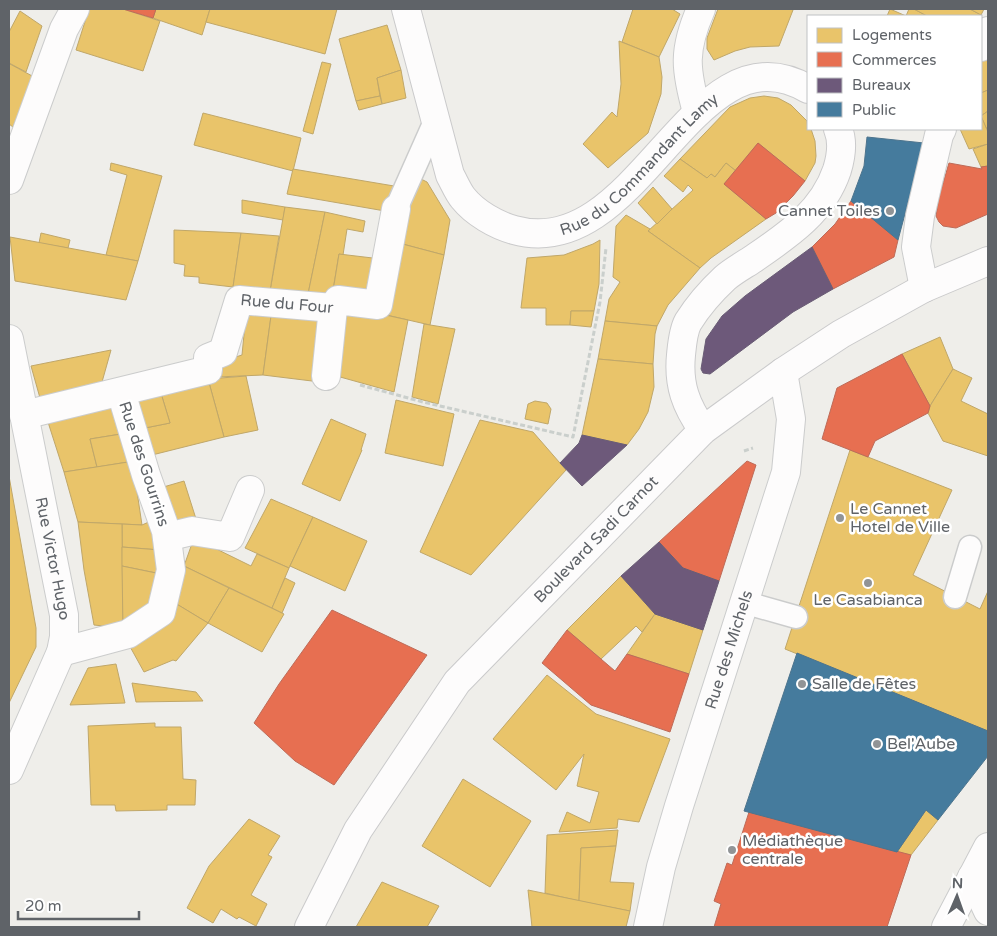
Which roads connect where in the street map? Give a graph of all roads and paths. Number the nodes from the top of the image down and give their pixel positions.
1 (75, 9) edge
2 (406, 9) edge
3 (701, 9) edge
4 (988, 31) edge
5 (982, 45) edge
6 (807, 89) edge
7 (697, 112) junction
8 (436, 119) junction
9 (838, 130) edge
10 (941, 130) edge
11 (9, 180) edge
12 (396, 209) joint
13 (598, 213) junction
14 (988, 261) edge
15 (924, 288) junction
16 (333, 308) junction
17 (9, 339) edge
18 (783, 372) junction
19 (326, 376) joint
20 (121, 392) junction
21 (24, 415) junction
22 (703, 430) junction
23 (250, 490) dead end
24 (167, 537) junction
25 (970, 547) dead end
26 (955, 597) dead end
27 (743, 602) junction
28 (796, 617) dead end
29 (61, 652) junction
30 (12, 755) edge
31 (988, 847) edge
32 (980, 877) edge
33 (988, 911) edge
34 (309, 927) edge
35 (648, 927) edge
36 (946, 927) edge

1 - 11 street
2 - 8 street, Rue du Commandant Lamy
3 - 7 street
4 - 5 street
6 - 7 street, Rue du Commandant Lamy
7 - 13 street, Rue du Commandant Lamy
8 - 12 lane, Rue du Four
8 - 13 street, Rue du Commandant Lamy
9 - 22 street
10 - 15 street
12 - 16 street, Rue du Four
13 - 19 path
14 - 15 street, Boulevard Sadi Carnot
15 - 18 street, Boulevard Sadi Carnot
16 - 19 street
16 - 20 street, Rue du Four
17 - 21 street, Rue Victor Hugo
18 - 22 street, Boulevard Sadi Carnot
18 - 27 street, Rue des Michels
20 - 21 street, Rue du Four
20 - 24 street, Rue des Gourrins
21 - 29 street, Rue Victor Hugo
22 - 34 street, Boulevard Sadi Carnot
23 - 24 street, Rue des Gourrins
24 - 29 street, Rue des Gourrins
25 - 26 lane
27 - 28 lane
27 - 35 street, Rue des Michels
29 - 30 street, Rue Victor Hugo
31 - 32 street
32 - 33 street
32 - 36 street

